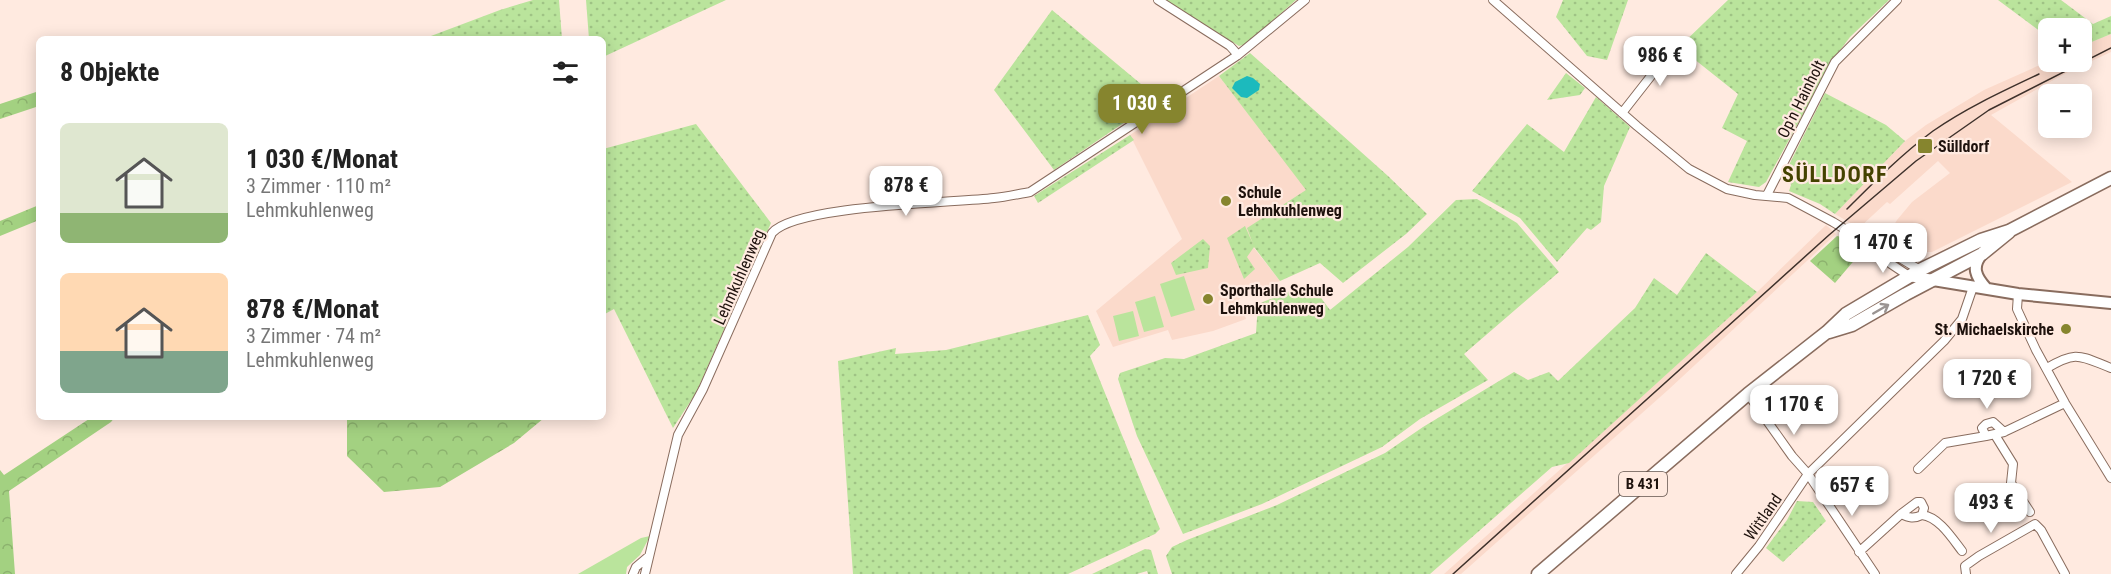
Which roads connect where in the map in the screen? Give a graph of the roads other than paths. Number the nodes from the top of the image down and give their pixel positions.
1 (1158, 0) edge
2 (1305, 0) edge
3 (1493, 0) edge
4 (1897, 0) edge
5 (1676, 44) dead end
6 (1238, 55) junction
7 (1622, 113) junction
8 (2111, 178) edge
9 (1767, 195) junction
10 (2009, 231) junction
11 (1876, 248) junction
12 (1982, 254) junction
13 (1914, 273) junction
14 (1935, 280) junction
15 (1973, 287) junction
16 (1986, 288) junction
17 (2018, 294) junction
18 (2111, 303) edge
19 (1827, 332) junction
20 (2047, 368) junction
21 (2111, 368) edge
22 (1748, 394) junction
23 (2065, 403) junction
24 (2004, 432) junction
25 (1995, 435) junction
26 (1986, 436) junction
27 (1918, 469) dead end
28 (1809, 474) junction
29 (2111, 478) edge
30 (2030, 512) dead end
31 (1901, 514) junction
32 (1922, 515) junction
33 (1962, 551) dead end
34 (1859, 552) junction
35 (649, 556) junction
36 (633, 574) edge
37 (645, 574) edge
38 (1538, 574) edge
39 (1736, 574) edge
40 (1875, 574) edge
41 (1966, 574) edge
42 (2066, 574) edge

1 - 6 street
2 - 6 street, Lehmkuhlenweg
3 - 7 street
4 - 9 street, Op'n Hainholt
5 - 7 street
6 - 35 street, Lehmkuhlenweg
7 - 9 street
8 - 10 main road, B 431
9 - 11 street
10 - 12 main road, B 431
10 - 13 main road, B 431
11 - 13 street
11 - 13 street
12 - 14 main road, B 431
12 - 16 street
13 - 14 street
13 - 19 main road, B 431
14 - 15 street
19 -> 14 main road, B 431
15 - 16 street
15 - 28 street, Wittland
16 - 17 street
17 - 18 street
17 - 20 street
19 - 22 main road, B 431
20 - 21 street
20 - 23 street
22 - 28 street
22 - 38 main road, B 431
23 - 24 street
23 - 29 street
24 - 25 street
24 - 26 street
25 - 26 street
25 - 30 street
26 - 27 street
28 - 34 street
28 - 39 street, Wittland
31 - 32 street
31 - 32 street
31 - 34 street
32 - 33 street
34 - 40 street
35 - 36 street, Lehmkuhlenweg
35 - 37 street, Lehmkuhlenweg
41 - 42 street

